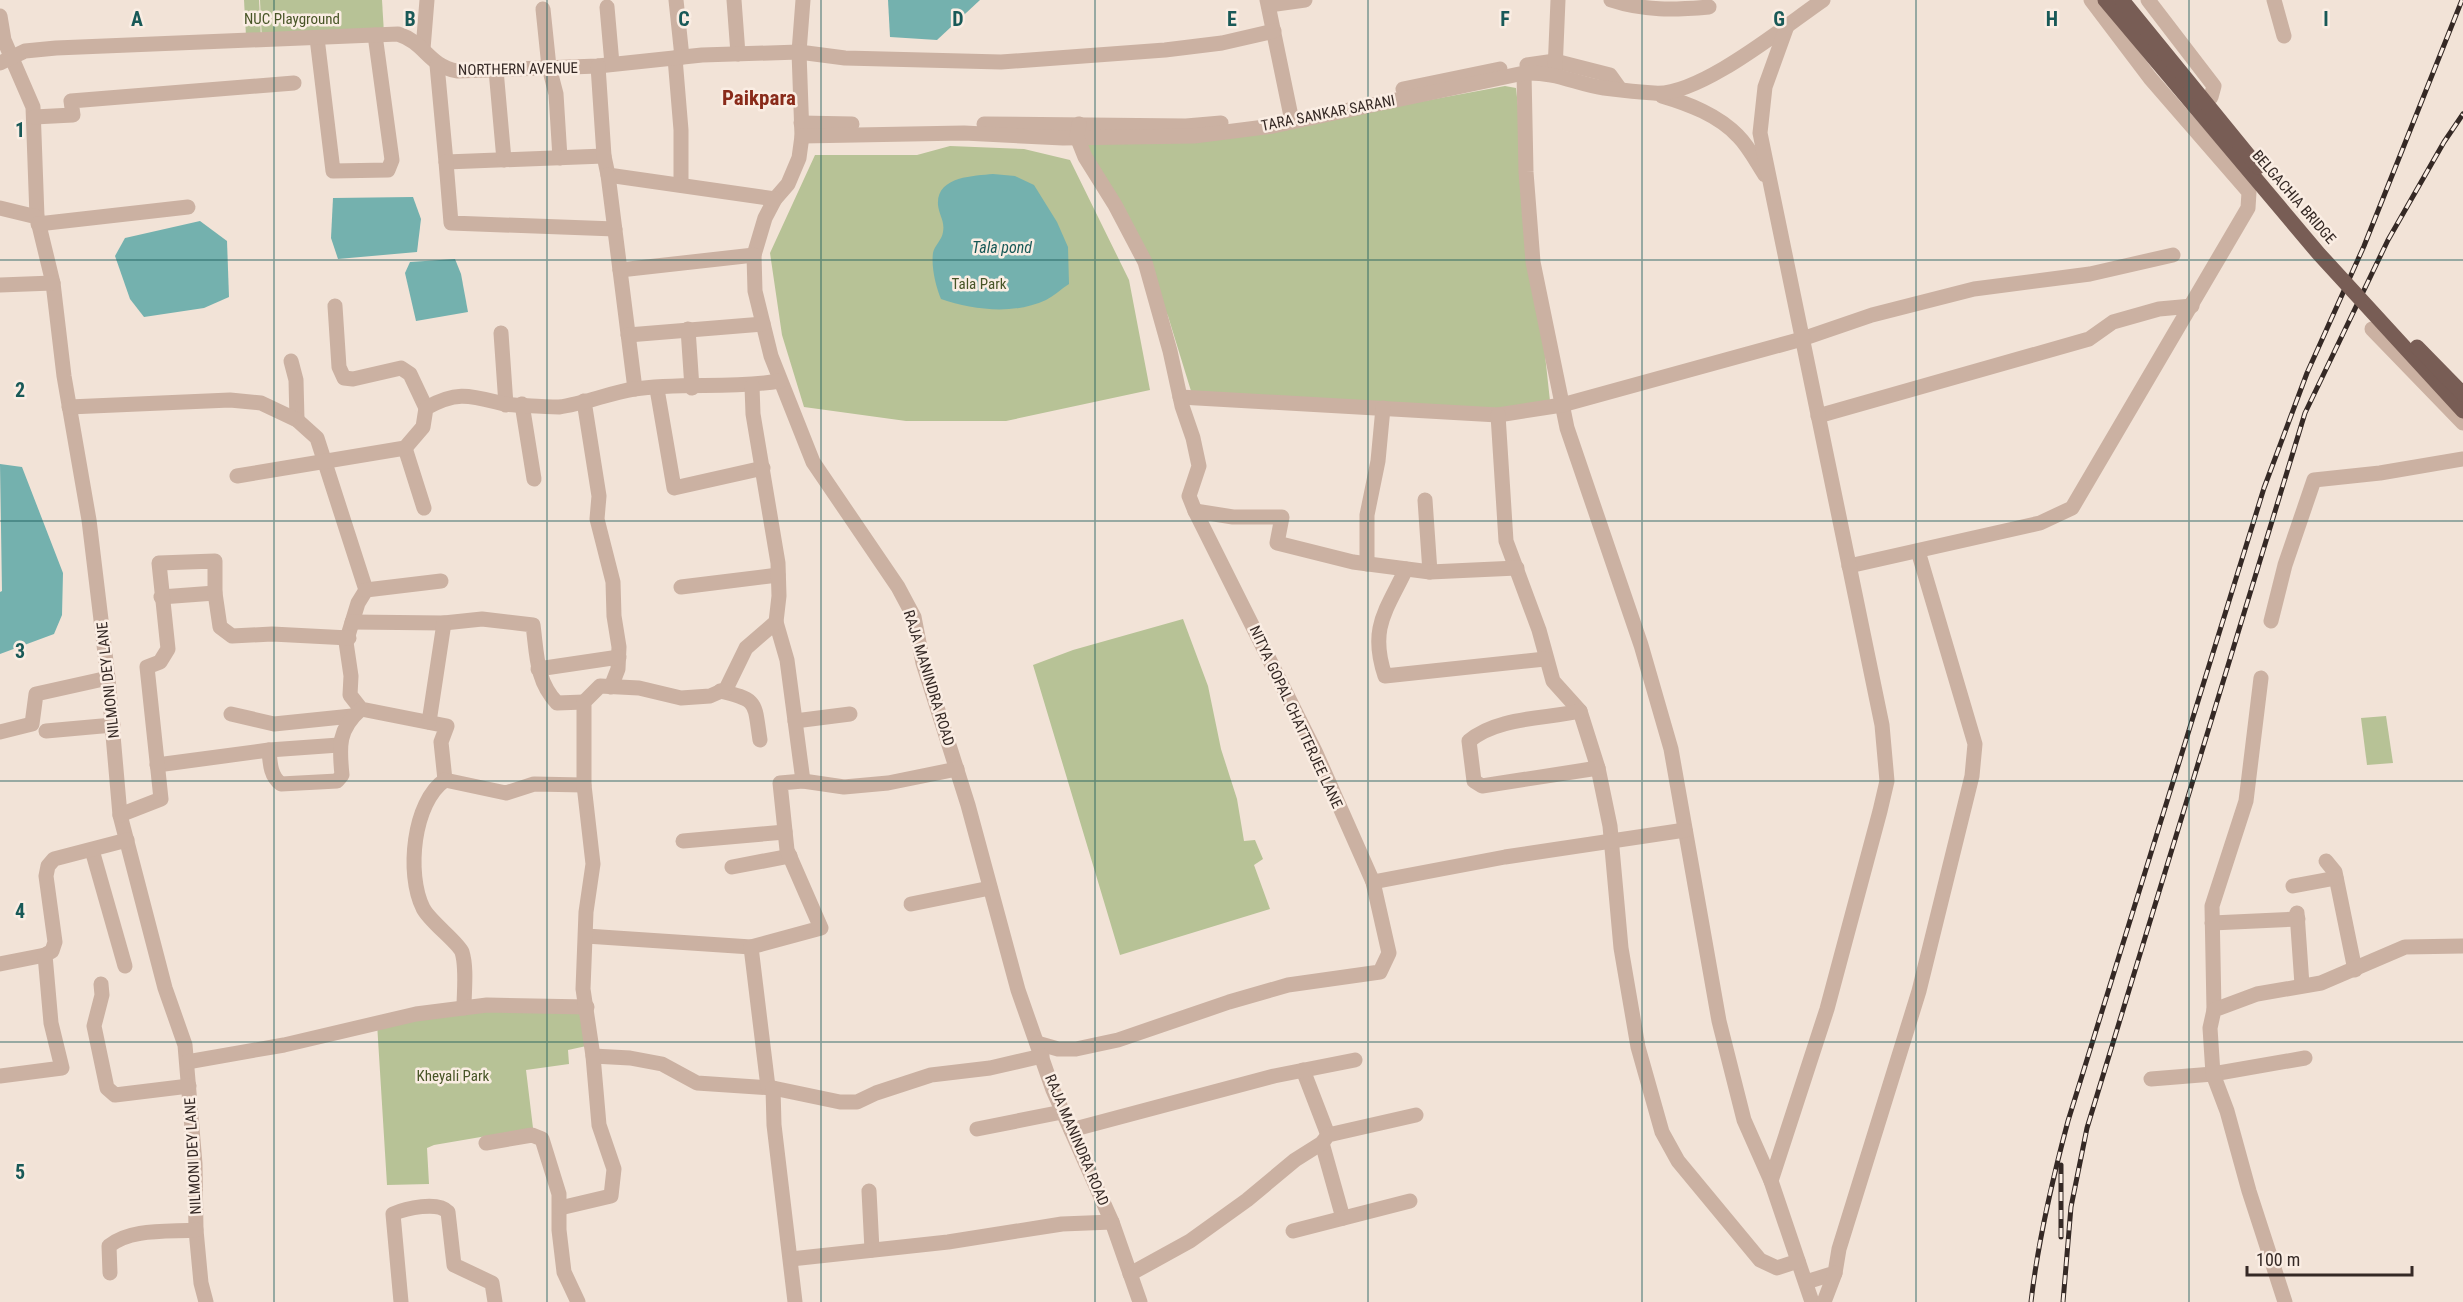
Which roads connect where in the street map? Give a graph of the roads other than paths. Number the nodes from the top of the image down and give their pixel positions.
1 (427, 0) edge
2 (676, 0) edge
3 (734, 0) edge
4 (803, 0) edge
5 (1305, 0) edge
6 (1558, 0) edge
7 (1611, 0) edge
8 (2091, 0) edge
9 (2105, 0) edge
10 (2122, 0) edge
11 (2148, 0) edge
12 (2274, 0) edge
13 (1819, 1) edge
14 (1268, 2) edge
15 (607, 7) dead end
16 (1708, 7) dead end
17 (543, 9) dead end
18 (0, 16) edge
19 (1787, 26) junction
20 (1274, 31) junction
21 (375, 35) junction
22 (2284, 36) dead end
23 (317, 38) junction
24 (423, 49) junction
25 (799, 52) junction
26 (738, 54) junction
27 (678, 58) junction
28 (6, 60) edge
29 (437, 65) junction
30 (605, 65) junction
31 (549, 67) junction
32 (1555, 68) junction
33 (496, 70) junction
34 (1524, 74) junction
35 (294, 83) dead end
36 (1656, 94) junction
37 (2182, 115) junction
38 (34, 117) junction
39 (1292, 117) junction
40 (802, 129) junction
41 (1078, 131) junction
42 (604, 156) junction
43 (560, 158) junction
44 (504, 160) junction
45 (446, 162) junction
46 (608, 175) junction
47 (1771, 183) junction
48 (681, 185) junction
49 (775, 199) junction
50 (188, 207) dead end
51 (0, 208) edge
52 (37, 220) junction
53 (615, 230) junction
54 (754, 255) junction
55 (2173, 255) dead end
56 (620, 270) junction
57 (53, 283) junction
58 (0, 285) edge
59 (335, 306) dead end
60 (2192, 306) junction
61 (763, 324) junction
62 (688, 329) junction
63 (2372, 329) dead end
64 (501, 333) dead end
65 (628, 335) junction
66 (1802, 339) junction
67 (291, 361) dead end
68 (780, 381) junction
69 (752, 386) junction
70 (692, 388) junction
71 (635, 389) junction
72 (657, 389) junction
73 (2463, 394) edge
74 (1180, 397) junction
75 (584, 401) junction
76 (522, 404) junction
77 (506, 405) junction
78 (1562, 405) junction
79 (69, 407) junction
80 (426, 408) junction
81 (1383, 408) junction
82 (2463, 411) edge
83 (1498, 415) junction
84 (1818, 416) junction
85 (297, 420) junction
86 (2463, 423) edge
87 (405, 448) junction
88 (2463, 459) edge
89 (324, 461) junction
90 (764, 468) junction
91 (237, 476) dead end
92 (534, 479) dead end
93 (1425, 500) dead end
94 (424, 508) dead end
95 (1195, 511) junction
96 (1918, 551) junction
97 (1367, 564) junction
98 (1848, 566) junction
99 (1517, 568) junction
100 (1406, 570) junction
101 (1430, 572) junction
102 (778, 575) junction
103 (441, 581) dead end
104 (681, 587) dead end
105 (366, 590) junction
106 (215, 593) junction
107 (161, 597) junction
108 (2271, 621) dead end
109 (776, 622) junction
110 (444, 623) junction
111 (350, 630) junction
112 (619, 657) junction
113 (1545, 659) junction
114 (538, 669) junction
115 (108, 678) junction
116 (2261, 678) dead end
117 (612, 687) junction
118 (720, 691) junction
119 (584, 702) junction
120 (1580, 711) junction
121 (356, 712) junction
122 (231, 714) dead end
123 (850, 714) dead end
124 (795, 721) junction
125 (429, 722) junction
126 (113, 725) junction
127 (46, 731) dead end
128 (0, 732) edge
129 (760, 740) dead end
130 (339, 745) junction
131 (269, 750) junction
132 (158, 765) junction
133 (1598, 768) junction
134 (957, 769) junction
135 (445, 780) junction
136 (803, 781) junction
137 (584, 785) junction
138 (120, 815) junction
139 (1686, 830) junction
140 (785, 832) junction
141 (127, 840) junction
142 (683, 841) dead end
143 (1611, 841) junction
144 (92, 850) junction
145 (790, 856) junction
146 (2326, 861) dead end
147 (732, 867) dead end
148 (2336, 878) junction
149 (1373, 882) junction
150 (2293, 886) dead end
151 (990, 888) junction
152 (911, 904) dead end
153 (2212, 923) junction
154 (586, 936) junction
155 (751, 946) junction
156 (2463, 946) edge
157 (45, 955) junction
158 (0, 964) edge
159 (125, 966) dead end
160 (2355, 970) junction
161 (101, 984) dead end
162 (2302, 985) junction
163 (587, 1007) junction
164 (464, 1008) junction
165 (2214, 1010) junction
166 (1039, 1049) junction
167 (593, 1056) junction
168 (2305, 1058) dead end
169 (1355, 1060) dead end
170 (187, 1062) junction
171 (1303, 1070) junction
172 (2213, 1074) junction
173 (0, 1076) edge
174 (2151, 1079) dead end
175 (189, 1086) junction
176 (770, 1087) junction
177 (1062, 1112) junction
178 (1416, 1115) dead end
179 (977, 1129) dead end
180 (1071, 1130) junction
181 (1325, 1139) junction
182 (486, 1143) dead end
183 (1771, 1180) junction
184 (869, 1191) dead end
185 (1410, 1201) dead end
186 (560, 1208) junction
187 (1343, 1218) junction
188 (1112, 1222) junction
189 (196, 1230) junction
190 (1293, 1231) dead end
191 (872, 1250) junction
192 (791, 1259) junction
193 (1798, 1261) junction
194 (110, 1273) dead end
195 (1835, 1273) junction
196 (1130, 1274) junction
197 (1806, 1282) junction
198 (207, 1302) edge
199 (401, 1302) edge
200 (495, 1302) edge
201 (578, 1302) edge
202 (795, 1302) edge
203 (1140, 1302) edge
204 (1812, 1302) edge
205 (1824, 1302) edge
206 (2285, 1302) edge

1 - 24 street
2 - 27 street
3 - 26 street
4 - 25 street, RAJA MANINDRA ROAD
5 - 14 street
6 - 32 street
7 - 16 street
8 - 37 street
9 - 82 main road, BELGACHIA BRIDGE, bridge
10 - 73 main road, bridge
11 - 37 street
12 - 22 street
13 - 19 street, TARA SANKAR SARANI
14 - 20 street
15 - 30 street
17 - 31 street
18 - 28 street, NILMONI DEY LANE
19 - 36 street, TARA SANKAR SARANI
19 - 47 street
20 - 25 street, NORTHERN AVENUE
20 - 39 street
21 - 23 street, NORTHERN AVENUE
21 - 23 street
21 - 24 street, NORTHERN AVENUE
23 - 28 street, NORTHERN AVENUE
24 - 29 street, NORTHERN AVENUE
25 - 26 street, NORTHERN AVENUE
25 - 40 street, RAJA MANINDRA ROAD
26 - 27 street, NORTHERN AVENUE
27 - 30 street, NORTHERN AVENUE
27 - 48 street
28 - 38 street, NILMONI DEY LANE
29 - 33 street, NORTHERN AVENUE
29 - 45 street
30 - 31 street, NORTHERN AVENUE
30 - 42 street
31 - 33 street, NORTHERN AVENUE
31 - 43 street
32 - 34 street, TARA SANKAR SARANI
32 - 36 street, TARA SANKAR SARANI
32 - 39 street
33 - 44 street
34 - 39 street, TARA SANKAR SARANI
34 - 78 street
35 - 38 street
36 - 47 street
37 - 60 street
38 - 52 street, NILMONI DEY LANE
39 - 41 street, TARA SANKAR SARANI
40 - 41 street, TARA SANKAR SARANI
40 - 49 street, RAJA MANINDRA ROAD
41 - 74 street, NITYA GOPAL CHATTERJEE LANE
42 - 43 street
42 - 46 street
43 - 44 street
44 - 45 street
45 - 53 street
46 - 48 street
46 - 53 street
47 - 66 street
48 - 49 street
49 - 54 street, RAJA MANINDRA ROAD
50 - 52 street
51 - 52 street
52 - 57 street, NILMONI DEY LANE
53 - 56 street
54 - 56 street
54 - 61 street, RAJA MANINDRA ROAD
55 - 66 street
56 - 65 street
57 - 58 street
57 - 79 street, NILMONI DEY LANE
59 - 80 street
60 - 84 street
60 - 96 street
61 - 62 street
61 - 68 street, RAJA MANINDRA ROAD
62 - 65 street
62 - 70 street
63 - 86 street
64 - 77 street
65 - 71 street
66 - 78 street
66 - 84 street
67 - 85 street
68 - 69 street
68 - 134 street, RAJA MANINDRA ROAD
69 - 70 street
69 - 90 street
70 - 72 street
71 - 72 street
71 - 75 street
72 - 90 street
74 - 81 street
74 - 95 street, NITYA GOPAL CHATTERJEE LANE
75 - 76 street
75 - 112 street
76 - 77 street
76 - 92 street
77 - 80 street
78 - 83 street
78 - 139 street
79 - 85 street
79 - 115 street, NILMONI DEY LANE
80 - 87 street
81 - 83 street
81 - 97 street
83 - 99 street
84 - 98 street
85 - 89 street
87 - 89 street
87 - 94 street
88 - 108 street
89 - 91 street
89 - 105 street
90 - 102 street
93 - 101 street
95 - 97 street
95 - 149 street, NITYA GOPAL CHATTERJEE LANE
96 - 98 street
96 - 195 street
97 - 100 street
98 - 183 street
99 - 101 street
99 - 113 street
100 - 101 street
100 - 113 street
102 - 104 street
102 - 109 street
103 - 105 street
105 - 111 street
106 - 107 street
106 - 107 street
106 - 111 street
107 - 132 street
109 - 118 street
109 - 124 street
110 - 111 street
110 - 114 street
110 - 125 street
111 - 121 street
112 - 114 street
112 - 117 street
113 - 120 street
114 - 119 street
115 - 126 street, NILMONI DEY LANE
115 - 128 street
116 - 153 street
117 - 118 street
117 - 119 street
118 - 129 street
119 - 137 street
120 - 133 street
120 - 133 street
121 - 122 street
121 - 125 street
121 - 130 street
123 - 124 street
124 - 136 street
125 - 135 street
126 - 127 street
126 - 138 street, NILMONI DEY LANE
130 - 131 street
130 - 131 street
131 - 132 street
132 - 138 street
133 - 143 street
134 - 136 street
134 - 151 street, RAJA MANINDRA ROAD
135 - 137 street
135 - 164 street
136 - 140 street
137 - 154 street
138 - 141 street, NILMONI DEY LANE
139 - 143 street
139 - 183 street
140 - 142 street
140 - 145 street
141 - 144 street
141 - 170 street, NILMONI DEY LANE
143 - 149 street
143 - 193 street
144 - 157 street
144 - 159 street
145 - 147 street
145 - 155 street
146 - 148 street
148 - 150 street
148 - 160 street
149 - 166 street, NITYA GOPAL CHATTERJEE LANE
151 - 152 street
151 - 166 street, RAJA MANINDRA ROAD
153 - 162 street
153 - 165 street
154 - 155 street
154 - 163 street
155 - 176 street
156 - 160 street
157 - 158 street
157 - 173 street
160 - 162 street
161 - 175 street
162 - 165 street
163 - 164 street
163 - 167 street
164 - 170 street
165 - 172 street
166 - 176 street
166 - 177 street, RAJA MANINDRA ROAD
167 - 176 street
167 - 186 street
168 - 172 street
169 - 171 street
170 - 175 street, NILMONI DEY LANE
171 - 180 street
171 - 181 street
172 - 174 street
172 - 206 street
175 - 189 street, NILMONI DEY LANE
176 - 192 street
177 - 179 street
177 - 180 street, RAJA MANINDRA ROAD
178 - 181 street
180 - 188 street, RAJA MANINDRA ROAD
181 - 187 street
181 - 196 street
182 - 186 street
183 - 193 street
184 - 191 street
185 - 187 street
186 - 201 street
187 - 190 street
188 - 191 street
188 - 196 street, RAJA MANINDRA ROAD
189 - 194 street
189 - 198 street, NILMONI DEY LANE
191 - 192 street
192 - 202 street
193 - 197 street
195 - 197 street
195 - 205 street
196 - 203 street, RAJA MANINDRA ROAD
197 - 204 street
199 - 200 street

